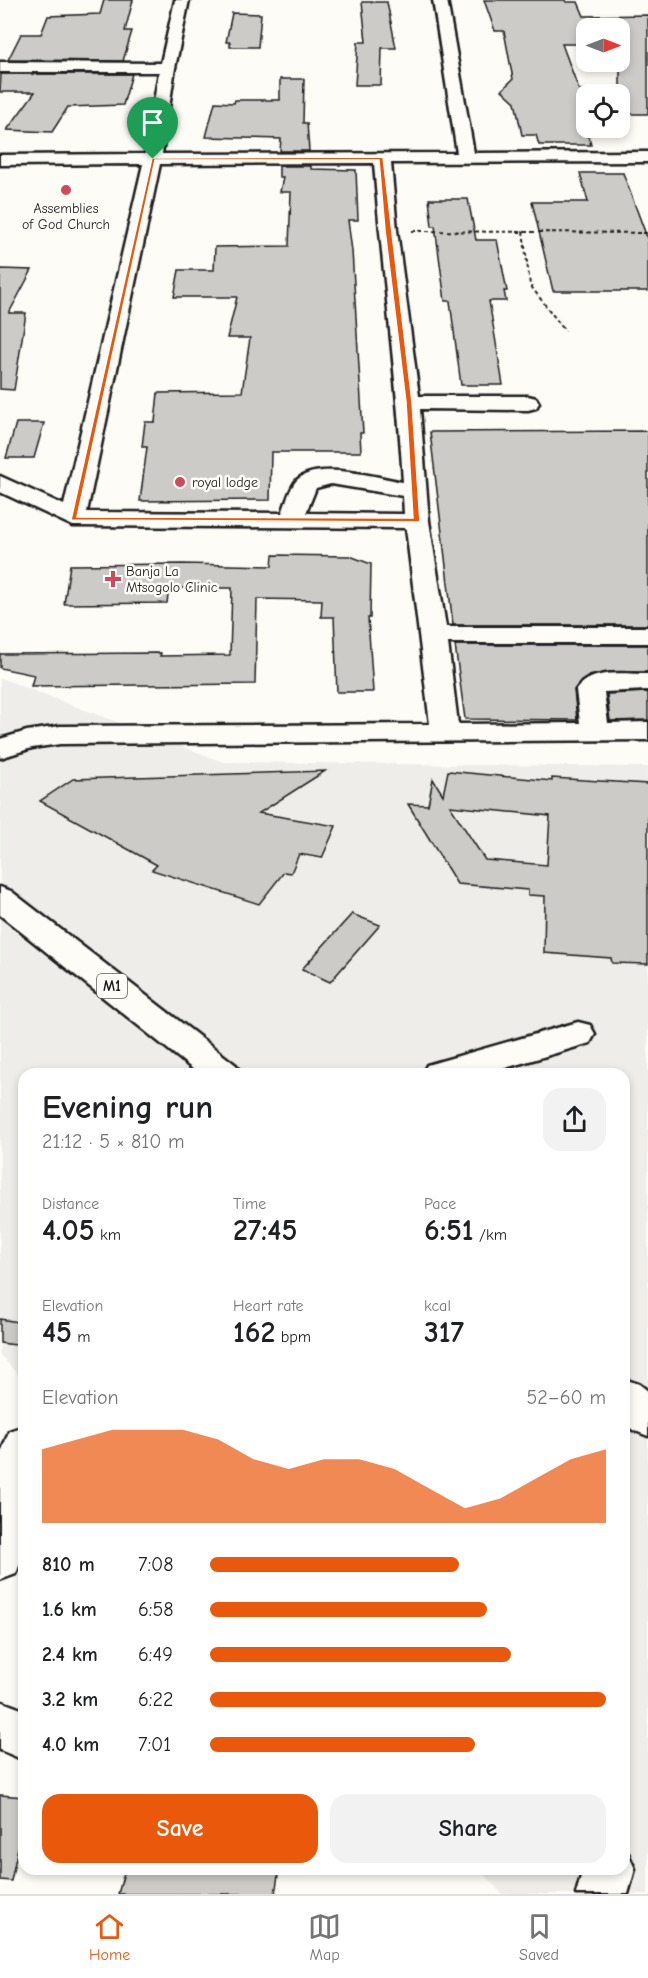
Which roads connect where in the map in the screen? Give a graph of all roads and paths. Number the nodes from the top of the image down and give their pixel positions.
1 (182, 0) edge
2 (440, 0) edge
3 (0, 67) edge
4 (167, 68) junction
5 (466, 157) junction
6 (648, 157) edge
7 (382, 158) junction
8 (0, 159) edge
9 (153, 159) junction
10 (388, 230) junction
11 (523, 231) junction
12 (648, 233) edge
13 (564, 331) dead end
14 (409, 402) junction
15 (528, 403) dead end
16 (0, 483) edge
17 (416, 490) junction
18 (73, 519) junction
19 (291, 520) junction
20 (417, 521) junction
21 (648, 634) edge
22 (434, 635) junction
23 (648, 682) edge
24 (595, 731) junction
25 (648, 731) edge
26 (445, 734) junction
27 (0, 749) edge
28 (0, 898) edge
29 (578, 1034) dead end
30 (215, 1068) edge
31 (461, 1068) edge
32 (630, 1402) edge
33 (648, 1417) edge
34 (18, 1474) edge
35 (0, 1559) edge
36 (0, 1725) edge
37 (18, 1732) edge
38 (607, 1875) edge
39 (602, 1894) edge

1 - 4 main road
2 - 5 main road
3 - 4 main road
4 - 9 main road
5 - 6 main road
5 - 7 main road
7 - 9 main road
7 - 10 main road
8 - 9 main road
9 - 18 main road
10 - 11 path
10 - 14 main road
11 - 12 path
11 - 13 path
14 - 15 main road
14 - 17 main road
16 - 18 main road
17 - 19 main road
17 - 20 main road
18 - 19 main road
19 - 20 main road
20 - 22 main road
21 - 22 main road
22 - 26 main road
23 - 24 main road
24 - 25 main road
24 - 26 main road
26 - 27 main road
28 - 30 main road, M1
29 - 31 main road
32 - 33 main road
34 - 35 main road
36 - 37 main road
38 - 39 main road

